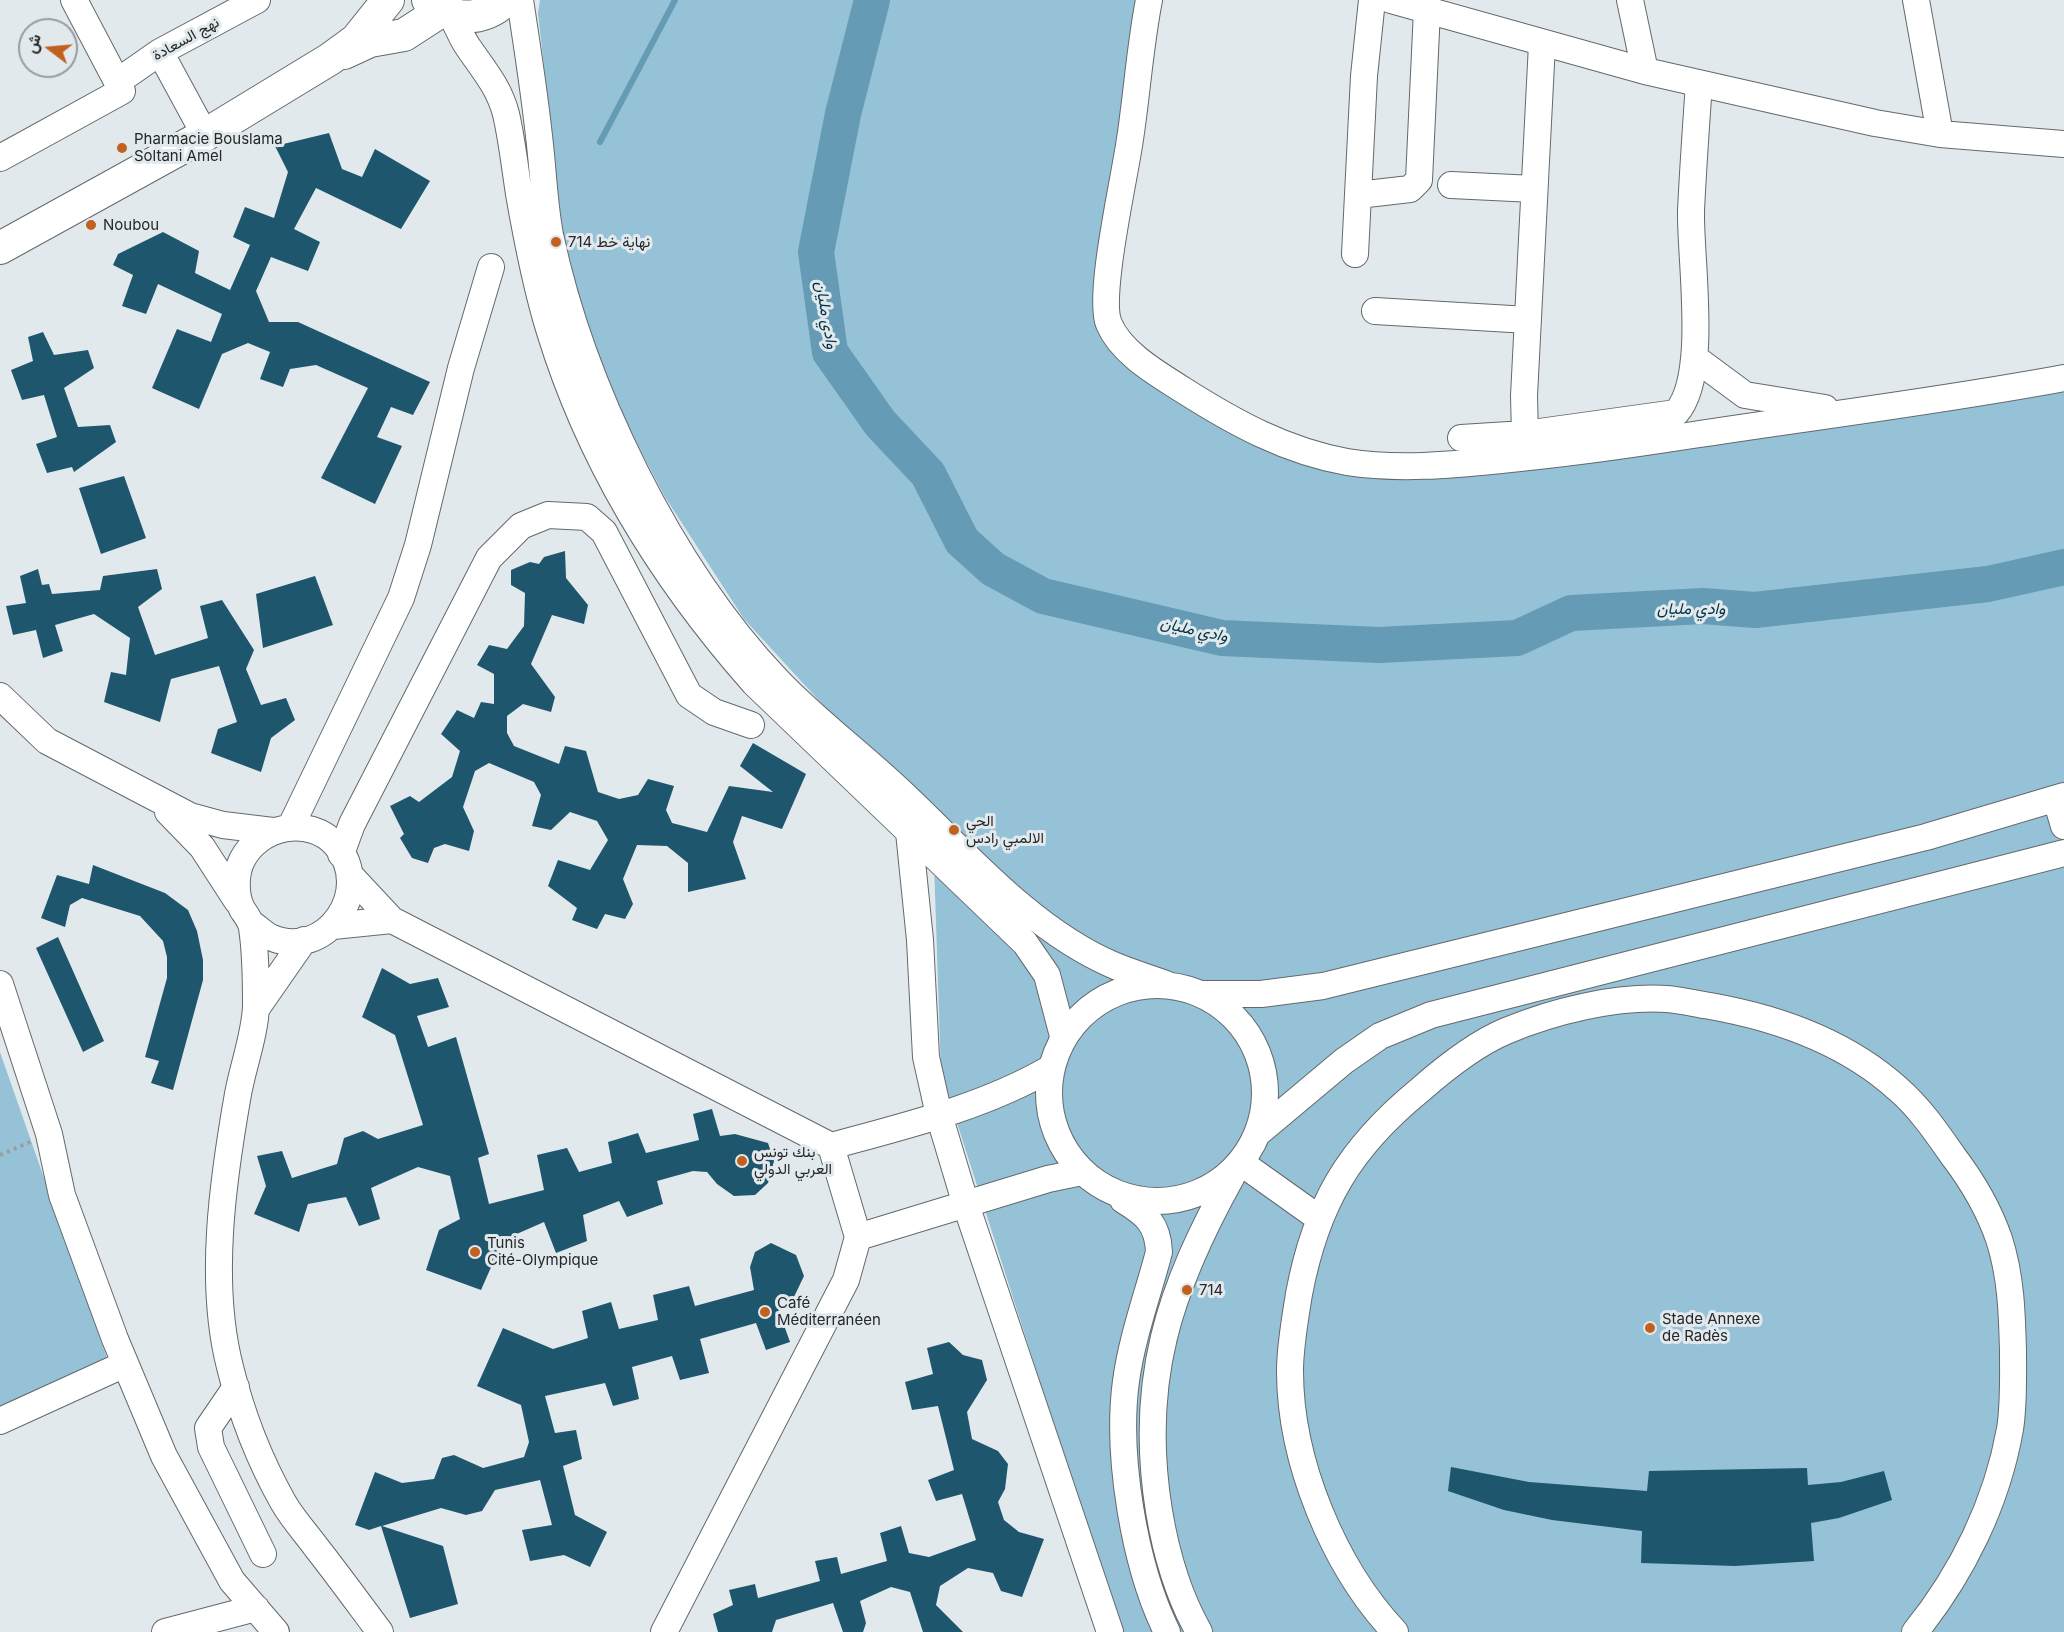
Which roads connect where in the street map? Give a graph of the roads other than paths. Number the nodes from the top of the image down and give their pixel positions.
1 (74, 0) edge
2 (257, 0) edge
3 (388, 0) edge
4 (506, 0) edge
5 (520, 0) edge
6 (1149, 0) edge
7 (1371, 0) edge
8 (1391, 0) edge
9 (1630, 0) edge
10 (1916, 0) edge
11 (440, 9) edge
12 (1427, 10) junction
13 (1542, 44) junction
14 (160, 52) junction
15 (330, 59) junction
16 (1645, 71) junction
17 (1699, 83) junction
18 (119, 86) junction
19 (1940, 134) junction
20 (206, 135) junction
21 (2064, 144) edge
22 (0, 158) edge
23 (1451, 185) dead end
24 (1534, 189) junction
25 (1358, 195) junction
26 (0, 248) edge
27 (1355, 254) dead end
28 (491, 267) dead end
29 (1375, 311) dead end
30 (1528, 320) junction
31 (1695, 358) junction
32 (2064, 378) edge
33 (1840, 413) junction
34 (1525, 434) junction
35 (1461, 438) dead end
36 (0, 696) edge
37 (751, 725) dead end
38 (2060, 797) edge
39 (153, 798) junction
40 (2064, 826) edge
41 (282, 828) junction
42 (909, 832) junction
43 (2064, 853) edge
44 (345, 864) junction
45 (246, 915) junction
46 (392, 920) junction
47 (333, 926) junction
48 (304, 940) junction
49 (0, 984) edge
50 (1166, 984) junction
51 (1203, 994) junction
52 (256, 1009) junction
53 (1063, 1036) junction
54 (1051, 1068) junction
55 (939, 1115) junction
56 (1258, 1133) junction
57 (831, 1146) junction
58 (1239, 1164) junction
59 (1082, 1173) junction
60 (1113, 1193) junction
61 (966, 1205) junction
62 (1320, 1219) junction
63 (858, 1237) junction
64 (125, 1364) junction
65 (237, 1387) junction
66 (0, 1421) edge
67 (263, 1554) dead end
68 (256, 1608) junction
69 (165, 1632) edge
70 (276, 1632) edge
71 (380, 1632) edge
72 (664, 1632) edge
73 (1110, 1632) edge
74 (1167, 1632) edge
75 (1199, 1632) edge
76 (1395, 1632) edge
77 (1916, 1632) edge

1 - 18 street
2 - 14 street, نهج السعادة
3 - 15 main road
4 - 11 main road
5 - 50 street
6 - 33 street
7 - 25 street
8 - 12 street
9 - 16 street
10 - 19 street
11 - 15 main road
11 - 42 street
12 - 13 street
12 - 25 street
13 - 16 street
13 - 24 street
14 - 18 street, نهج السعادة
14 - 20 street
15 - 20 main road
16 - 17 street
17 - 19 street
17 - 31 street
18 - 22 street, نهج السعادة
19 - 21 street
20 - 26 main road
23 - 24 street
24 - 30 street
25 - 27 street
28 - 41 street
29 - 30 street
30 - 34 street
31 - 33 street
31 - 34 street
32 - 33 street
34 - 35 street
36 - 39 street
37 - 44 street
38 - 40 street
38 - 51 street
39 - 41 street
39 - 45 street
41 - 44 street
41 - 45 street
42 - 53 street
42 - 55 street
43 - 56 street
44 - 46 street
44 - 47 street
45 - 48 street
45 - 52 street
46 - 47 street
46 - 57 street
47 - 48 street
48 - 52 street
49 - 64 street
50 - 51 street
50 - 53 street
51 - 56 street
52 - 65 street
53 - 54 street
54 - 55 street
54 - 59 street
55 - 57 street
55 - 61 street
56 - 58 street
57 - 63 street
58 - 60 street
58 - 62 street
58 - 75 street
59 - 60 street
59 - 61 street
60 - 74 street
61 - 63 street
61 - 73 street
62 - 76 street
62 - 77 street
63 - 72 street
64 - 66 street
64 - 68 street
65 - 67 street
65 - 71 street
68 - 69 street
68 - 70 street

